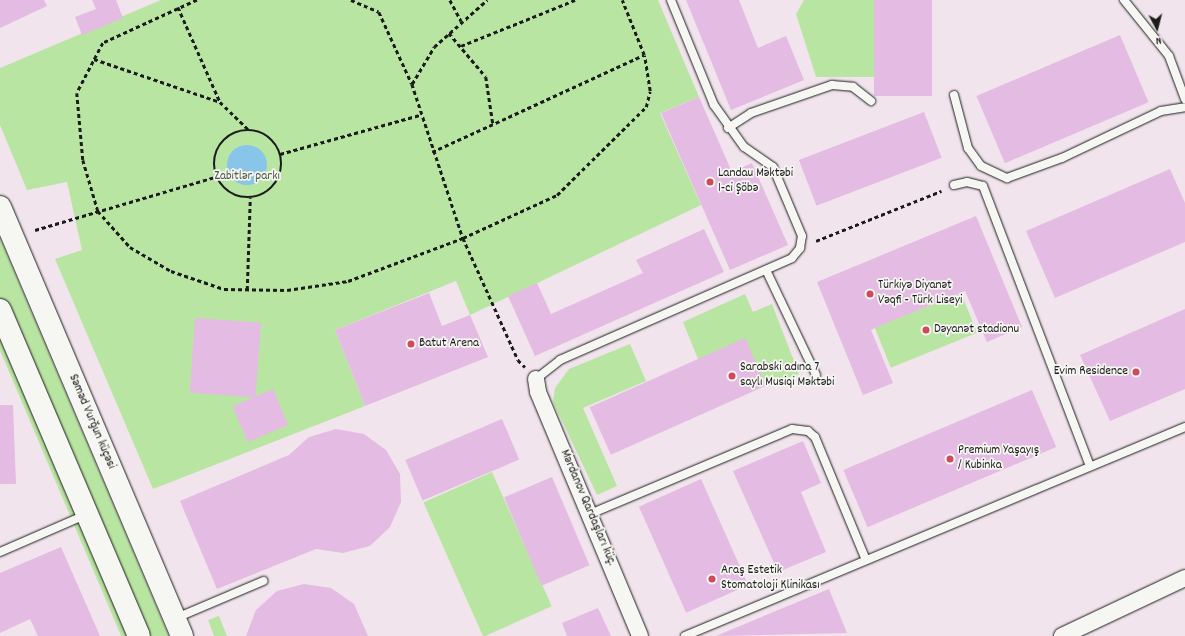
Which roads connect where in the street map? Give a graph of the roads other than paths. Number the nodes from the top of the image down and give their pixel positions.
1 (671, 0) edge
2 (1124, 0) edge
3 (954, 95) dead end
4 (1185, 99) edge
5 (871, 100) dead end
6 (1185, 107) edge
7 (728, 128) junction
8 (954, 185) road end
9 (0, 207) edge
10 (766, 270) junction
11 (2, 321) edge
12 (816, 375) dead end
13 (536, 379) joint
14 (1185, 426) edge
15 (1090, 466) junction
16 (88, 514) junction
17 (590, 514) junction
18 (0, 552) edge
19 (866, 560) junction
20 (1185, 578) edge
21 (264, 581) dead end
22 (179, 627) edge
23 (139, 636) edge
24 (640, 636) edge
25 (685, 636) edge
26 (1062, 636) edge

1 - 7 lane
2 - 4 lane
3 - 6 lane
5 - 7 lane
7 - 10 lane
8 - 15 lane
9 - 22 main road, Səməd Vurğun küçəsi
10 - 12 lane
10 - 13 lane
11 - 16 main road
13 - 17 street, Mərdanov Qardaşları küç.
14 - 15 lane
15 - 19 lane
16 - 18 lane
16 - 23 main road
17 - 19 lane
17 - 24 street, Mərdanov Qardaşları küç.
19 - 25 lane
20 - 26 street
21 - 22 lane

